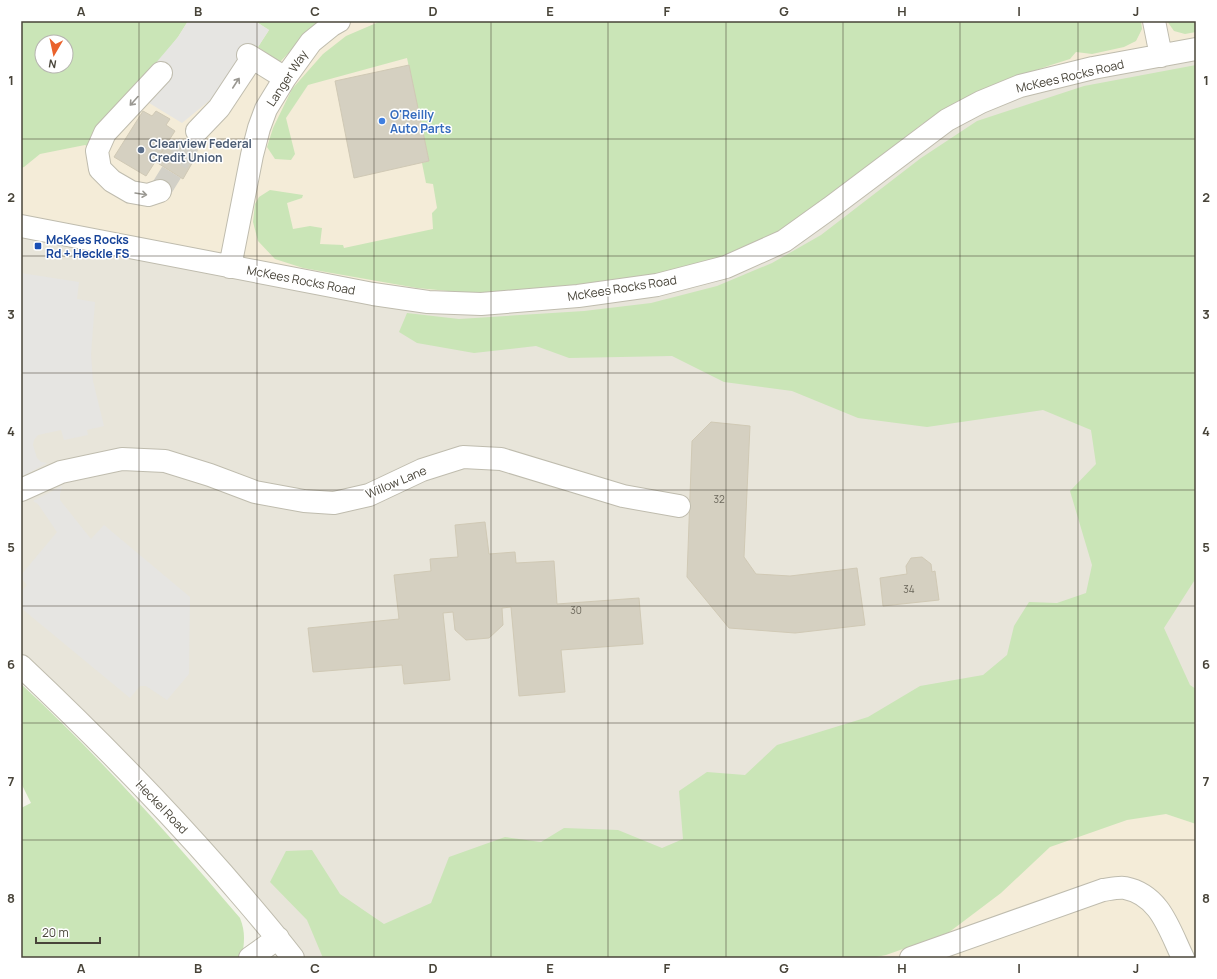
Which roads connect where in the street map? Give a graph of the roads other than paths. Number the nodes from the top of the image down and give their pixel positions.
1 (339, 21) edge
2 (1154, 21) edge
3 (1196, 49) edge
4 (1161, 56) junction
5 (161, 73) dead end
6 (285, 78) junction
7 (197, 131) tunnel mouth
8 (160, 191) dead end
9 (21, 226) edge
10 (230, 267) junction
11 (21, 490) edge
12 (680, 506) dead end
13 (21, 666) edge
14 (278, 938) junction
15 (250, 958) edge
16 (293, 958) edge
17 (911, 958) edge
18 (1183, 958) edge

1 - 6 street, Langer Way
2 - 4 street
3 - 4 street, McKees Rocks Road
4 - 10 street, McKees Rocks Road
5 -> 8 street
7 -> 6 street
6 - 10 street, Langer Way
9 - 10 street, McKees Rocks Road
11 - 12 street, Willow Lane
13 - 14 street, Heckel Road
14 - 15 street
14 - 16 street, Heckel Road
17 - 18 street

